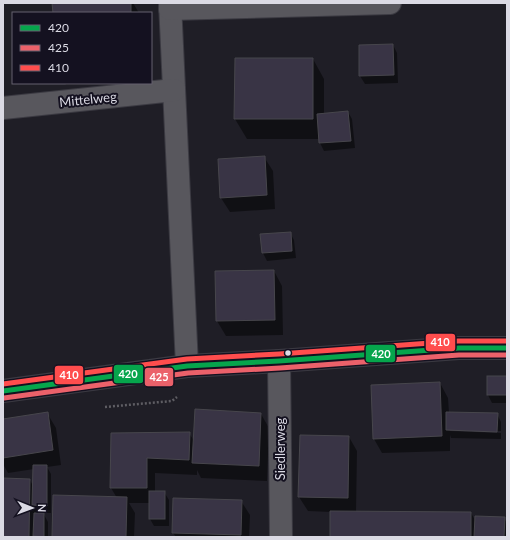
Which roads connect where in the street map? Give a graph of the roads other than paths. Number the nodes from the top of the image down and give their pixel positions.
1 (390, 3) edge
2 (170, 6) edge
3 (174, 90) junction
4 (3, 108) edge
5 (507, 348) edge
6 (279, 361) junction
7 (187, 366) junction
8 (3, 391) edge
9 (280, 537) edge

1 - 2 street
2 - 3 street
3 - 4 street, Mittelweg
3 - 7 street
5 - 6 street
6 - 7 street
6 - 9 street, Siedlerweg
7 - 8 street

